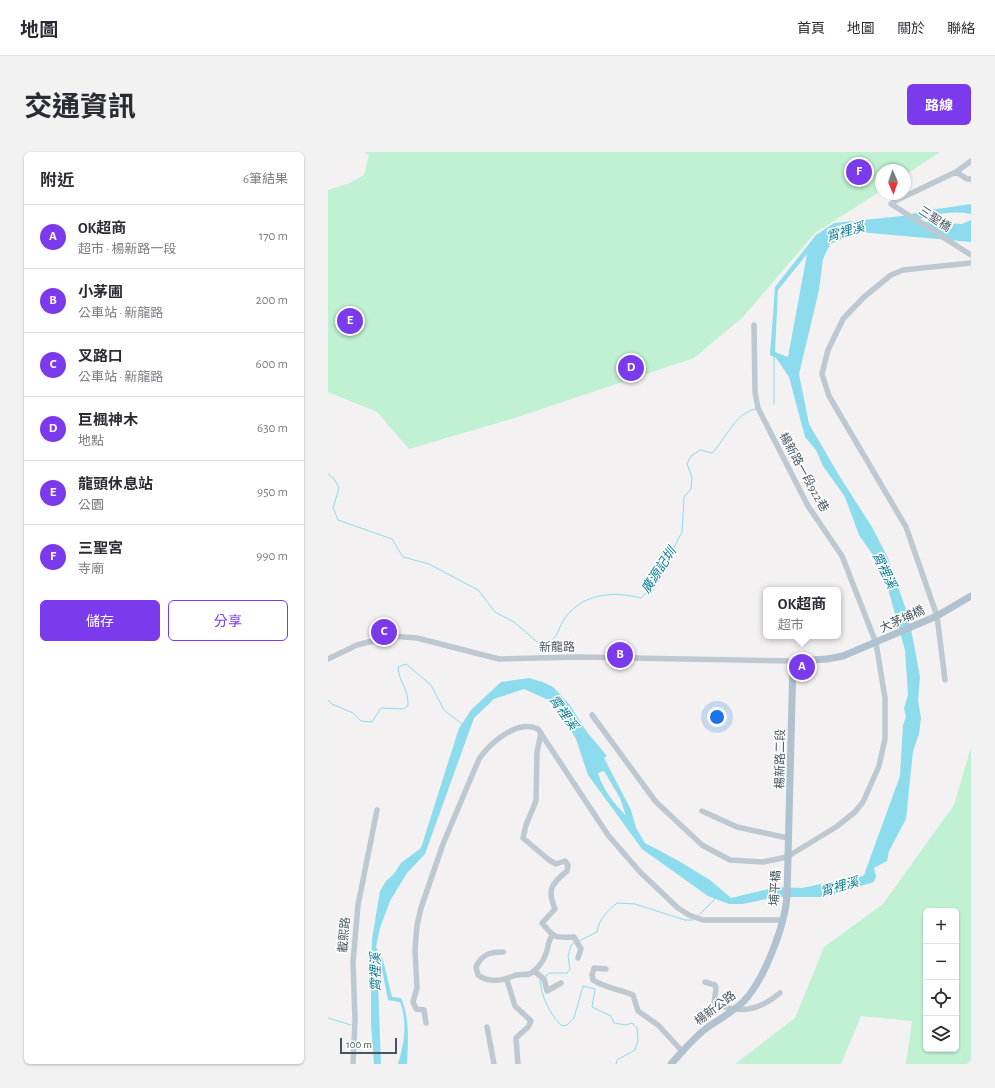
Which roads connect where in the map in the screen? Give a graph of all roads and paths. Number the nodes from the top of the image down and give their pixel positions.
1 (971, 161) edge
2 (956, 172) junction
3 (971, 179) edge
4 (971, 255) edge
5 (971, 263) edge
6 (754, 325) dead end
7 (971, 596) edge
8 (937, 616) junction
9 (876, 643) junction
10 (328, 659) edge
11 (793, 661) junction
12 (945, 680) dead end
13 (592, 715) dead end
14 (541, 733) junction
15 (377, 810) dead end
16 (702, 811) dead end
17 (788, 838) junction
18 (787, 857) junction
19 (783, 920) junction
20 (552, 936) junction
21 (503, 952) dead end
22 (578, 958) dead end
23 (606, 969) dead end
24 (534, 971) junction
25 (507, 980) junction
26 (561, 982) dead end
27 (705, 982) dead end
28 (780, 993) dead end
29 (735, 1009) junction
30 (426, 1022) dead end
31 (487, 1027) dead end
32 (683, 1052) junction
33 (353, 1064) edge
34 (494, 1064) edge
35 (518, 1064) edge
36 (671, 1064) edge

1 - 2 street
2 - 3 street
2 - 4 street, 三聖橋
5 - 8 street
6 - 9 street, 楊新路一段922巷
7 - 8 main road, 大茅埔橋
8 - 9 main road, 大茅埔橋
8 - 12 street
9 - 11 main road, 大茅埔橋
9 - 18 street, 楊新路一段922巷
10 - 11 street, 新龍路
11 - 17 main road, 楊新路二段
13 - 18 street, 楊新路一段922巷
14 - 19 street
14 - 20 street
14 - 30 street
15 - 33 street, 載熙路
16 - 17 street
17 - 18 main road, 楊新路二段
18 - 19 main road, 埔平橋
19 - 29 main road, 楊新公路
20 - 22 street
20 - 24 street
21 - 25 street
23 - 32 street
24 - 25 street
24 - 26 street
25 - 35 street
27 - 29 street
28 - 29 street
29 - 32 main road, 楊新公路
31 - 34 street
32 - 36 main road, 楊新公路

